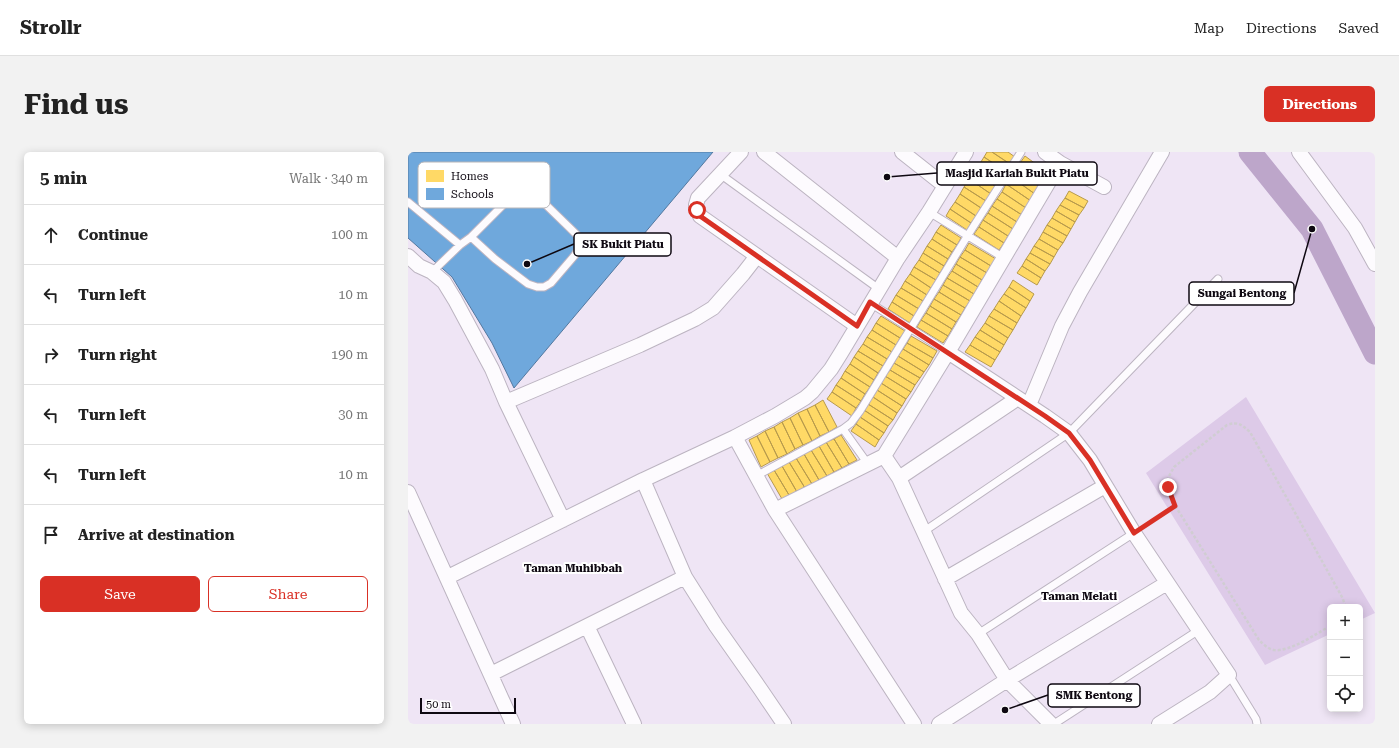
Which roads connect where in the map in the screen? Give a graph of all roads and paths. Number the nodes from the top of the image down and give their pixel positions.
1 (741, 152) edge
2 (764, 152) edge
3 (902, 152) edge
4 (966, 152) edge
5 (1021, 152) edge
6 (1045, 152) edge
7 (1162, 152) edge
8 (1299, 152) edge
9 (1060, 163) junction
10 (720, 174) junction
11 (945, 186) junction
12 (1104, 187) dead end
13 (408, 202) edge
14 (500, 208) edge
15 (549, 208) edge
16 (929, 212) junction
17 (968, 235) junction
18 (471, 237) junction
19 (460, 245) junction
20 (757, 256) junction
21 (898, 258) junction
22 (1004, 258) junction
23 (409, 260) edge
24 (1375, 264) edge
25 (432, 272) junction
26 (1218, 279) dead end
27 (879, 289) junction
28 (870, 302) junction
29 (857, 326) junction
30 (910, 328) junction
31 (948, 352) junction
32 (506, 402) junction
33 (1023, 402) junction
34 (843, 429) junction
35 (1069, 433) junction
36 (735, 437) junction
37 (884, 456) junction
38 (868, 464) junction
39 (756, 476) junction
40 (900, 478) junction
41 (643, 480) junction
42 (1105, 486) junction
43 (408, 492) edge
44 (1175, 506) junction
45 (775, 510) junction
46 (563, 520) junction
47 (923, 532) junction
48 (1134, 533) junction
49 (448, 577) junction
50 (685, 577) junction
51 (945, 579) junction
52 (1167, 583) junction
53 (1345, 604) edge
54 (587, 626) junction
55 (1327, 628) edge
56 (1199, 630) junction
57 (978, 634) junction
58 (491, 674) junction
59 (1229, 675) junction
60 (1007, 680) junction
61 (514, 724) edge
62 (634, 724) edge
63 (784, 724) edge
64 (914, 724) edge
65 (939, 724) edge
66 (1053, 724) edge
67 (1159, 724) edge
68 (1257, 724) edge

1 - 10 street
2 - 21 street
3 - 11 street
4 - 11 street
5 - 17 lane
6 - 9 street
7 - 33 street
8 - 24 street
9 - 12 street
9 - 22 street
10 - 20 street
10 - 27 lane
11 - 16 street
13 - 19 lane
14 - 18 lane
15 - 18 lane
16 - 17 lane
16 - 21 street
17 - 22 lane
17 - 30 lane
18 - 19 lane
19 - 25 lane
20 - 29 street
20 - 32 street
21 - 27 street
22 - 31 street
23 - 25 street
25 - 32 street
26 - 35 lane
27 - 28 street
28 - 29 street
28 - 30 lane
29 - 36 street
30 - 31 lane
30 - 34 lane
31 - 33 street
31 - 37 street
32 - 46 street
33 - 35 street
33 - 40 street
34 - 38 lane
34 - 39 lane
35 - 42 street
35 - 47 lane
36 - 39 street
36 - 41 street
37 - 38 street
37 - 40 street
38 - 45 street
39 - 45 street
40 - 47 street
41 - 46 street
41 - 50 street
42 - 48 street
42 - 51 street
43 - 49 street
44 - 48 path
44 - 53 path
44 - 55 path
45 - 64 street
46 - 49 street
47 - 51 street
48 - 52 street
48 - 57 lane
49 - 58 street
50 - 54 street
50 - 63 street
51 - 57 street
52 - 56 street
52 - 60 street
54 - 58 street
54 - 62 street
56 - 59 street
56 - 66 lane
57 - 60 street
58 - 61 street
59 - 67 street
59 - 68 lane
60 - 65 street
60 - 66 street

